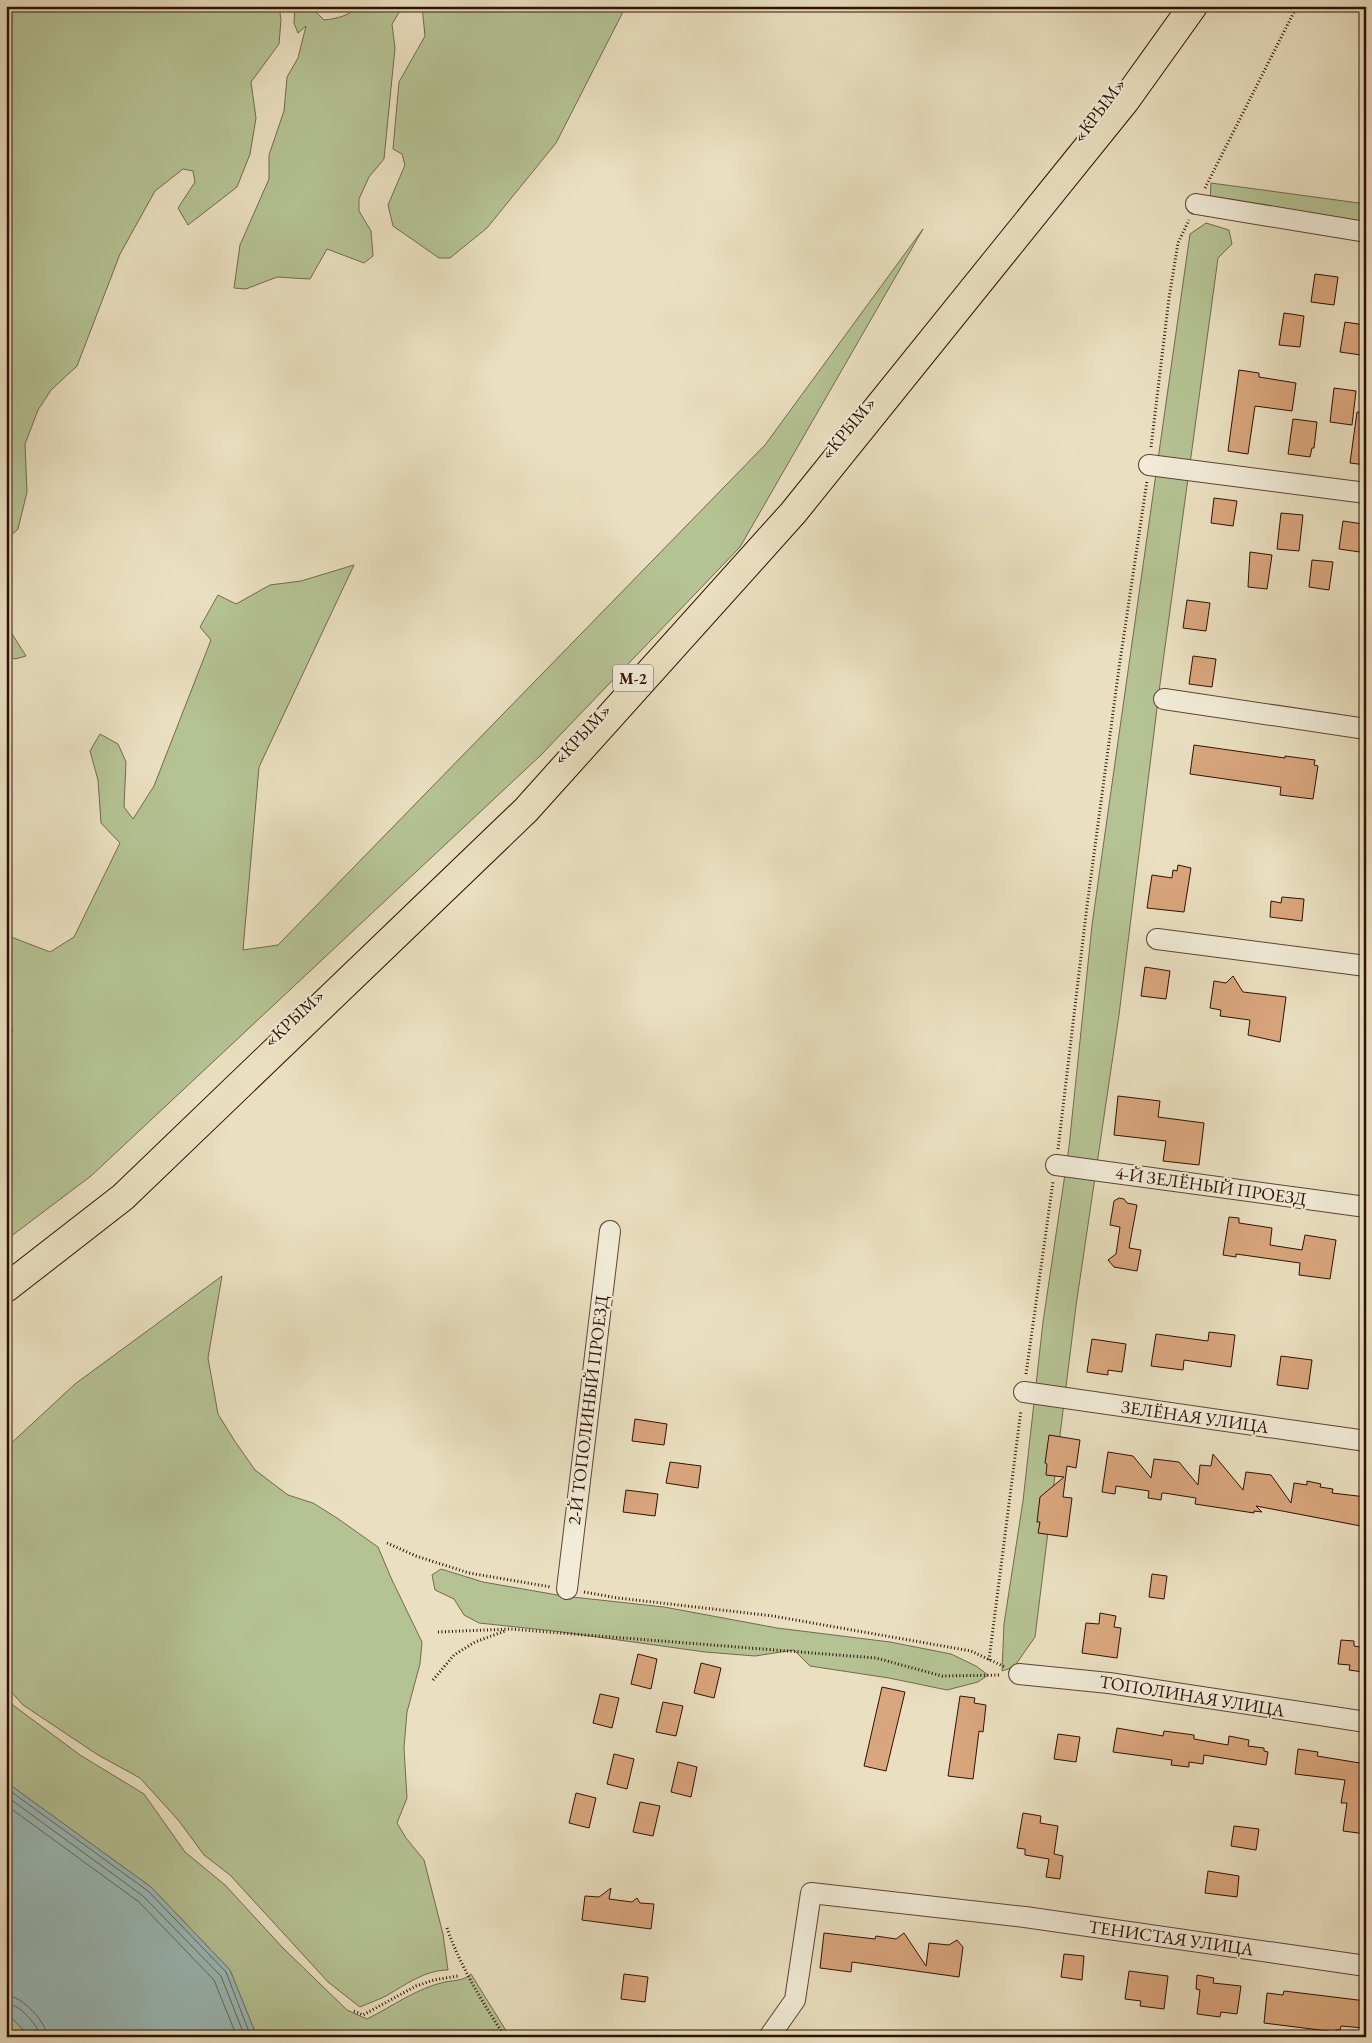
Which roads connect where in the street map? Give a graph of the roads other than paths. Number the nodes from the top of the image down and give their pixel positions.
1 (1177, 6) edge
2 (1192, 6) edge
3 (1196, 204) road end
4 (1366, 232) edge
5 (1149, 464) road end
6 (1366, 493) edge
7 (1164, 699) dead end
8 (1366, 729) edge
9 (1157, 939) dead end
10 (1366, 966) edge
11 (1056, 1165) road end
12 (1366, 1207) edge
13 (610, 1231) dead end
14 (6, 1274) edge
15 (6, 1288) edge
16 (1024, 1392) road end
17 (1366, 1441) edge
18 (567, 1589) road end
19 (1019, 1674) road end
20 (1366, 1722) edge
21 (1366, 1966) edge
22 (769, 2037) edge

1 - 14 highway, «КРЫМ» / М-2
2 - 15 highway
3 - 4 street
5 - 6 street
7 - 8 street
9 - 10 street
11 - 12 street, 4-Й ЗЕЛЁНЫЙ ПРОЕЗД
13 - 18 street, 2-Й ТОПОЛИНЫЙ ПРОЕЗД
16 - 17 street, ЗЕЛЁНАЯ УЛИЦА
19 - 20 street, ТОПОЛИНАЯ УЛИЦА
21 - 22 street, ТЕНИСТАЯ УЛИЦА

